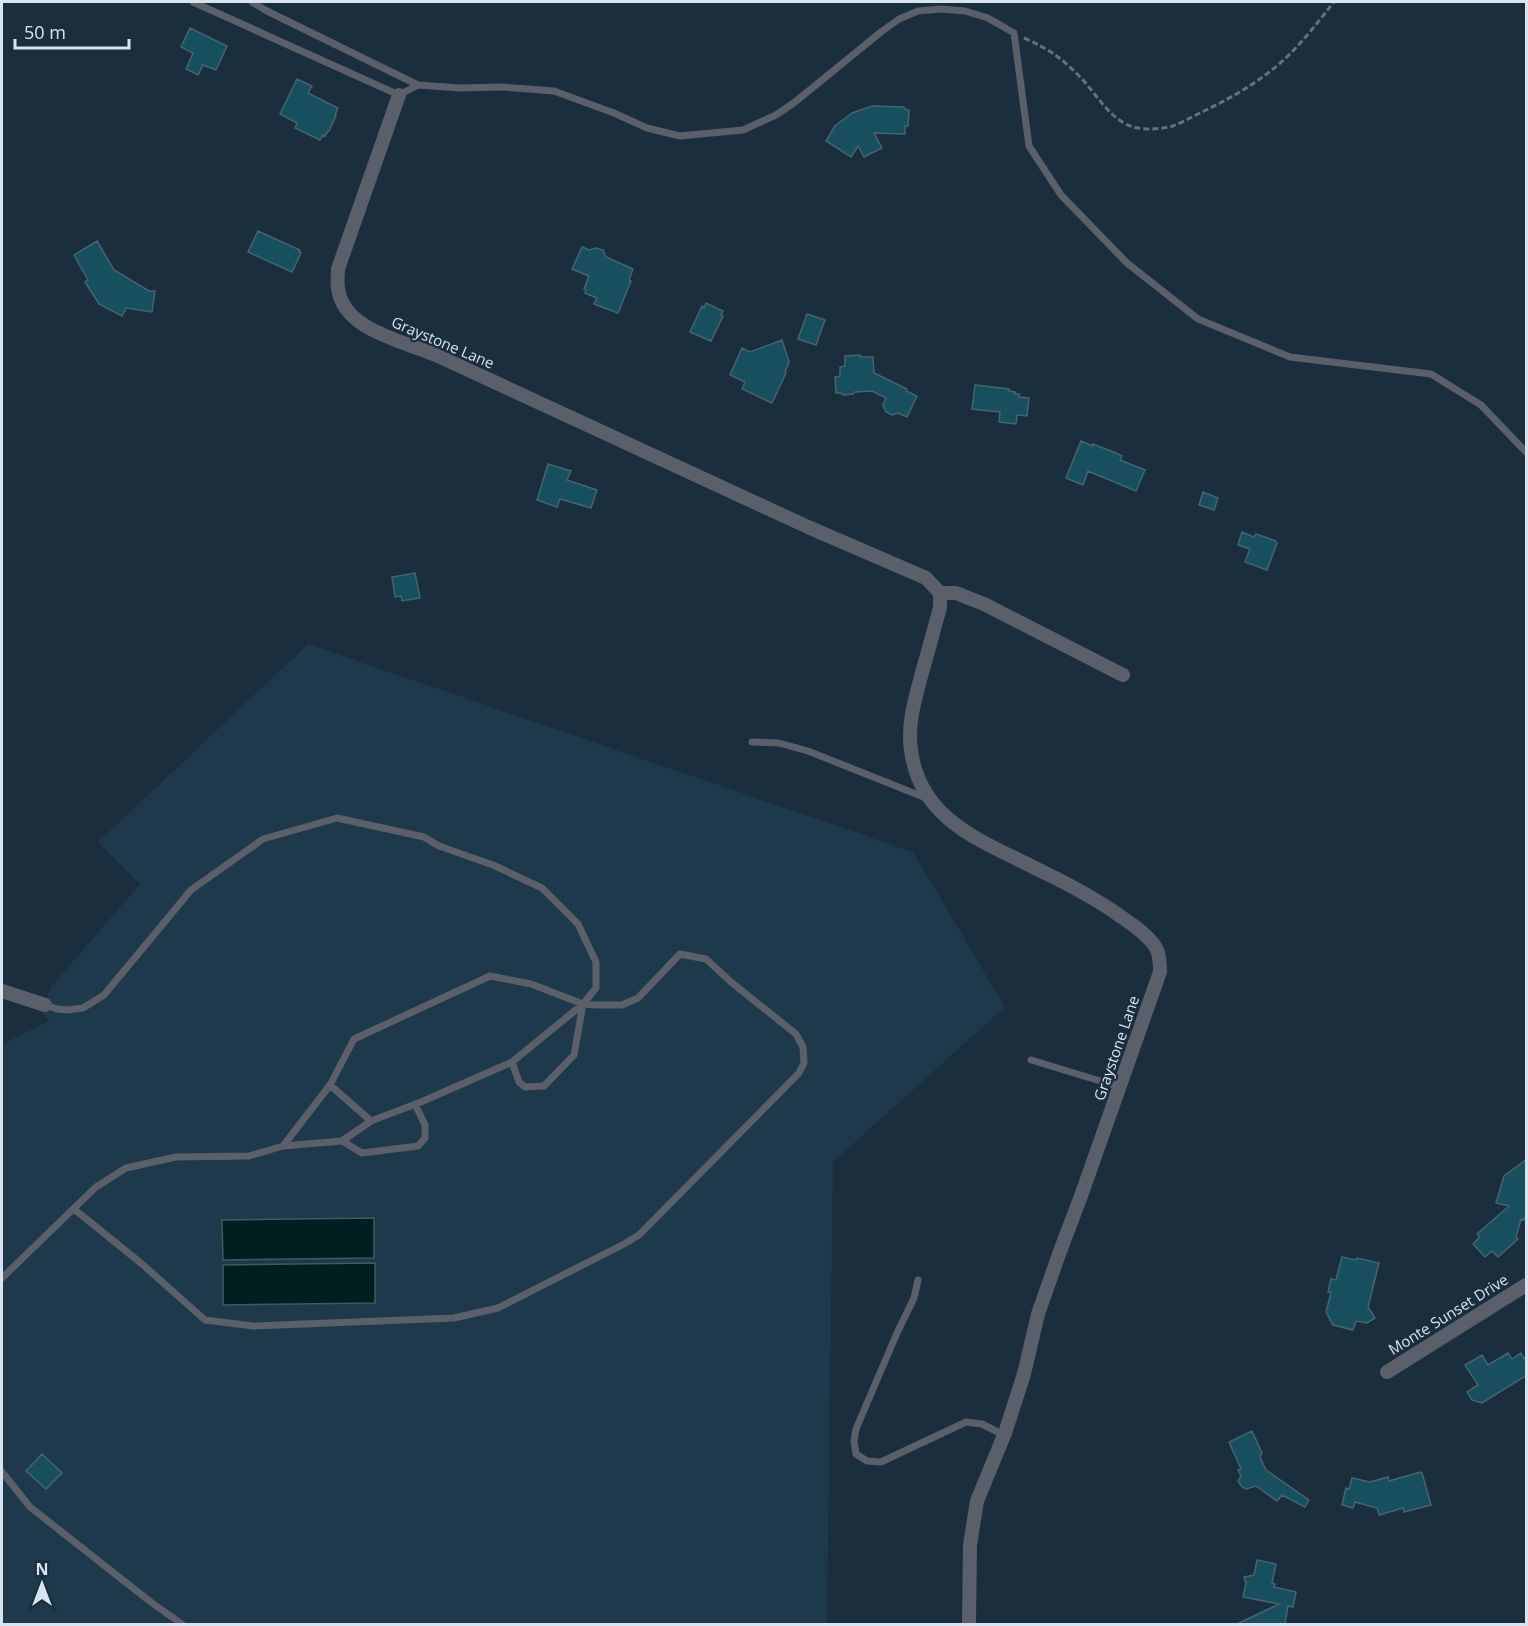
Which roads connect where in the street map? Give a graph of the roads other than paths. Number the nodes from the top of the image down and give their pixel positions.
1 (193, 2) edge
2 (252, 2) edge
3 (418, 85) junction
4 (399, 95) junction
5 (1527, 452) edge
6 (940, 593) junction
7 (1124, 675) dead end
8 (752, 742) dead end
9 (929, 799) junction
10 (2, 991) edge
11 (583, 1004) junction
12 (45, 1005) joint
13 (1031, 1060) dead end
14 (512, 1062) junction
15 (330, 1085) junction
16 (1120, 1087) junction
17 (415, 1104) junction
18 (371, 1121) junction
19 (342, 1141) junction
20 (283, 1146) junction
21 (74, 1209) junction
22 (2, 1278) edge
23 (918, 1280) dead end
24 (1527, 1285) edge
25 (1387, 1372) dead end
26 (1004, 1435) junction
27 (2, 1472) edge
28 (182, 1624) edge
29 (969, 1624) edge

1 - 4 lane
2 - 3 lane
3 - 4 lane
3 - 5 lane
4 - 6 street, Graystone Lane
6 - 7 street
6 - 9 street, Graystone Lane
8 - 9 lane
9 - 16 street, Graystone Lane
10 - 12 street
11 - 12 lane
11 - 14 lane
11 - 14 lane
11 - 15 lane
11 - 21 lane
13 - 16 lane
14 - 17 lane
15 - 18 lane
15 - 20 lane
16 - 26 street, Graystone Lane
17 - 18 lane
17 - 19 lane
18 - 19 lane
19 - 20 lane
20 - 21 lane
21 - 22 lane
23 - 26 lane
24 - 25 street, Monte Sunset Drive
26 - 29 street, Graystone Lane
27 - 28 lane

